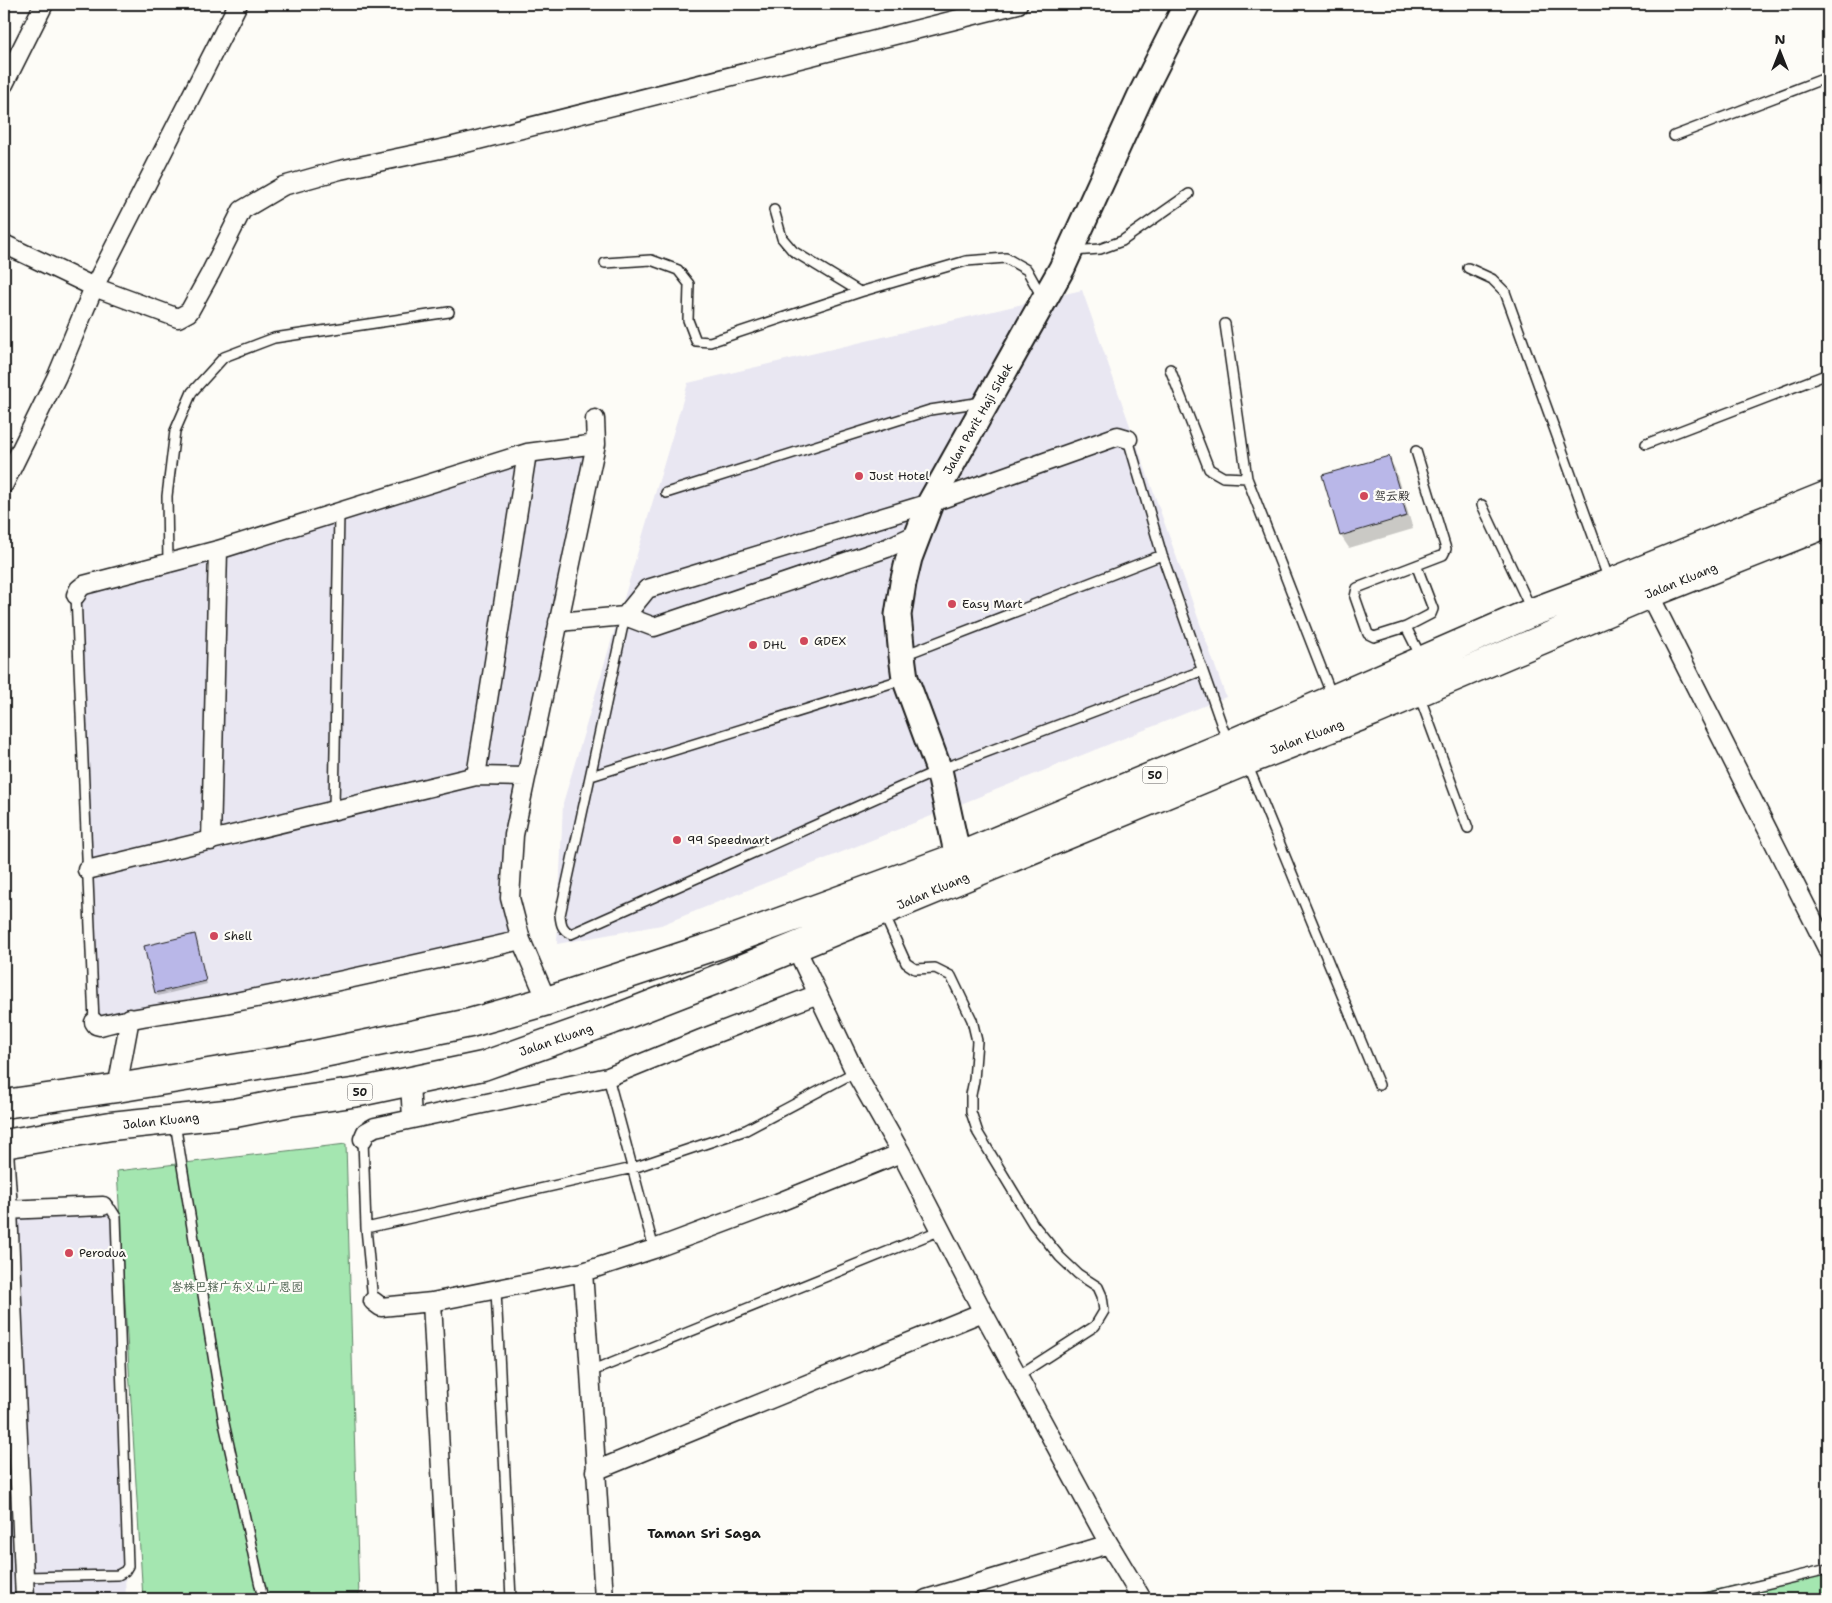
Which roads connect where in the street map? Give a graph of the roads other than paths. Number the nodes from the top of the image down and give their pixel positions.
1 (44, 4) edge
2 (238, 4) edge
3 (1018, 4) edge
4 (1187, 4) edge
5 (1828, 77) edge
6 (4, 84) edge
7 (1674, 136) dead end
8 (1190, 194) dead end
9 (774, 210) dead end
10 (4, 244) edge
11 (1070, 251) junction
12 (605, 264) dead end
13 (1468, 268) dead end
14 (94, 287) junction
15 (860, 292) junction
16 (1044, 301) junction
17 (449, 312) dead end
18 (1226, 324) dead end
19 (1170, 369) dead end
20 (1828, 374) edge
21 (989, 400) junction
22 (594, 419) dead end
23 (1128, 439) joint
24 (596, 444) junction
25 (1646, 444) dead end
26 (1416, 452) dead end
27 (527, 453) junction
28 (1247, 478) junction
29 (4, 484) edge
30 (666, 493) dead end
31 (1828, 495) edge
32 (930, 503) junction
33 (1482, 505) dead end
34 (339, 512) junction
35 (1828, 523) edge
36 (919, 533) junction
37 (218, 550) junction
38 (1162, 555) junction
39 (168, 563) junction
40 (1417, 566) junction
41 (1610, 583) junction
42 (1649, 594) junction
43 (76, 595) joint
44 (1533, 612) junction
45 (625, 616) junction
46 (558, 622) junction
47 (1406, 626) junction
48 (1422, 659) junction
49 (904, 667) junction
50 (1202, 671) junction
51 (1418, 693) junction
52 (1332, 699) junction
53 (1237, 753) junction
54 (939, 770) junction
55 (476, 776) junction
56 (591, 776) junction
57 (525, 777) junction
58 (334, 810) junction
59 (1468, 828) dead end
60 (211, 841) junction
61 (958, 857) junction
62 (88, 870) junction
63 (883, 912) junction
64 (521, 940) junction
65 (795, 946) junction
66 (1828, 950) edge
67 (818, 994) junction
68 (548, 1001) junction
69 (130, 1018) junction
70 (94, 1022) joint
71 (470, 1023) junction
72 (483, 1066) junction
73 (239, 1068) junction
74 (855, 1072) junction
75 (608, 1077) junction
76 (410, 1083) junction
77 (1379, 1085) dead end
78 (117, 1088) junction
79 (4, 1104) edge
80 (235, 1113) junction
81 (412, 1118) junction
82 (174, 1120) junction
83 (363, 1139) joint
84 (4, 1144) edge
85 (4, 1151) edge
86 (901, 1153) junction
87 (633, 1168) junction
88 (103, 1206) joint
89 (6, 1209) edge
90 (366, 1228) junction
91 (941, 1230) junction
92 (654, 1249) junction
93 (582, 1272) junction
94 (496, 1290) junction
95 (373, 1301) joint
96 (432, 1302) junction
97 (984, 1312) junction
98 (590, 1372) junction
99 (1019, 1375) junction
100 (595, 1470) junction
101 (1109, 1544) junction
102 (1828, 1569) edge
103 (24, 1577) junction
104 (25, 1599) edge
105 (263, 1599) edge
106 (448, 1599) edge
107 (511, 1599) edge
108 (604, 1599) edge
109 (926, 1599) edge
110 (1142, 1599) edge
111 (1703, 1599) edge

1 - 6 street
2 - 14 street
3 - 14 street
4 - 11 street, Jalan Parit Haji Sidek
5 - 7 lane
8 - 11 lane
9 - 15 lane
10 - 14 street
11 - 16 street, Jalan Parit Haji Sidek
12 - 15 lane
13 - 41 lane
14 - 29 street
15 - 16 lane
16 - 21 street, Jalan Parit Haji Sidek
17 - 39 lane
18 - 28 lane
19 - 28 lane
20 - 25 lane
21 - 30 lane
21 - 32 street, Jalan Parit Haji Sidek
22 - 24 street
23 - 32 street
23 - 38 lane
24 - 27 street
24 - 46 street
26 - 40 lane
27 - 34 street
27 - 55 street
28 - 52 lane
31 - 41 highway, Jalan Kluang / 50
32 - 36 street, Jalan Parit Haji Sidek
32 - 45 street
33 - 44 lane
34 - 37 street
34 - 58 lane
35 - 42 highway, Jalan Kluang / 50
36 - 45 street
36 - 49 street, Jalan Parit Haji Sidek
37 - 39 street
37 - 60 street
38 - 49 lane
38 - 50 lane
39 - 43 street
40 - 47 lane
40 - 47 lane
41 - 44 highway, Jalan Kluang / 50
42 - 51 highway, Jalan Kluang / 50
42 - 66 street
43 - 62 lane
44 - 48 highway, Jalan Kluang / 50
45 - 46 street
45 - 56 lane
46 - 57 street
47 - 48 lane
48 - 52 highway, Jalan Kluang / 50
49 - 54 street, Jalan Parit Haji Sidek
49 - 56 lane
50 - 53 lane
50 - 54 lane
51 - 53 highway, Jalan Kluang / 50
51 - 59 lane
52 - 53 highway, Jalan Kluang / 50
53 - 61 highway, Jalan Kluang / 50
53 - 63 highway, Jalan Kluang / 50
53 - 77 lane
54 - 56 lane
54 - 61 street, Jalan Parit Haji Sidek
55 - 57 street
55 - 58 street
57 - 64 street
58 - 60 street
60 - 62 street
61 - 68 highway, Jalan Kluang / 50
62 - 70 lane
63 - 65 highway, Jalan Kluang / 50
63 - 99 lane
64 - 68 street
64 - 69 street
65 - 67 street
65 - 72 highway, Jalan Kluang / 50
67 - 74 street
67 - 75 street
68 - 71 highway, Jalan Kluang / 50
69 - 70 street
69 - 78 street
71 - 72 highway
71 - 73 highway, Jalan Kluang / 50
72 - 76 highway, Jalan Kluang / 50
73 - 78 highway, Jalan Kluang / 50
73 - 80 highway
74 - 86 street
74 - 87 lane
75 - 81 street
75 - 87 lane
76 - 80 highway, Jalan Kluang / 50
76 - 81 street
78 - 79 highway, Jalan Kluang / 50
80 - 82 highway, Jalan Kluang / 50
81 - 83 street
82 - 84 highway, Jalan Kluang / 50
82 - 105 lane
83 - 90 lane
85 - 89 street
86 - 91 street
86 - 92 street
87 - 90 lane
87 - 92 lane
88 - 89 street
88 - 103 lane
89 - 103 street
90 - 95 lane
91 - 97 street
91 - 98 lane
92 - 93 street
93 - 94 street
93 - 98 street
94 - 96 street
94 - 107 lane
95 - 96 street
96 - 106 street
97 - 99 street
97 - 100 street
98 - 100 street
99 - 101 street
100 - 108 street
101 - 109 street
101 - 110 street
102 - 111 lane
103 - 104 street

